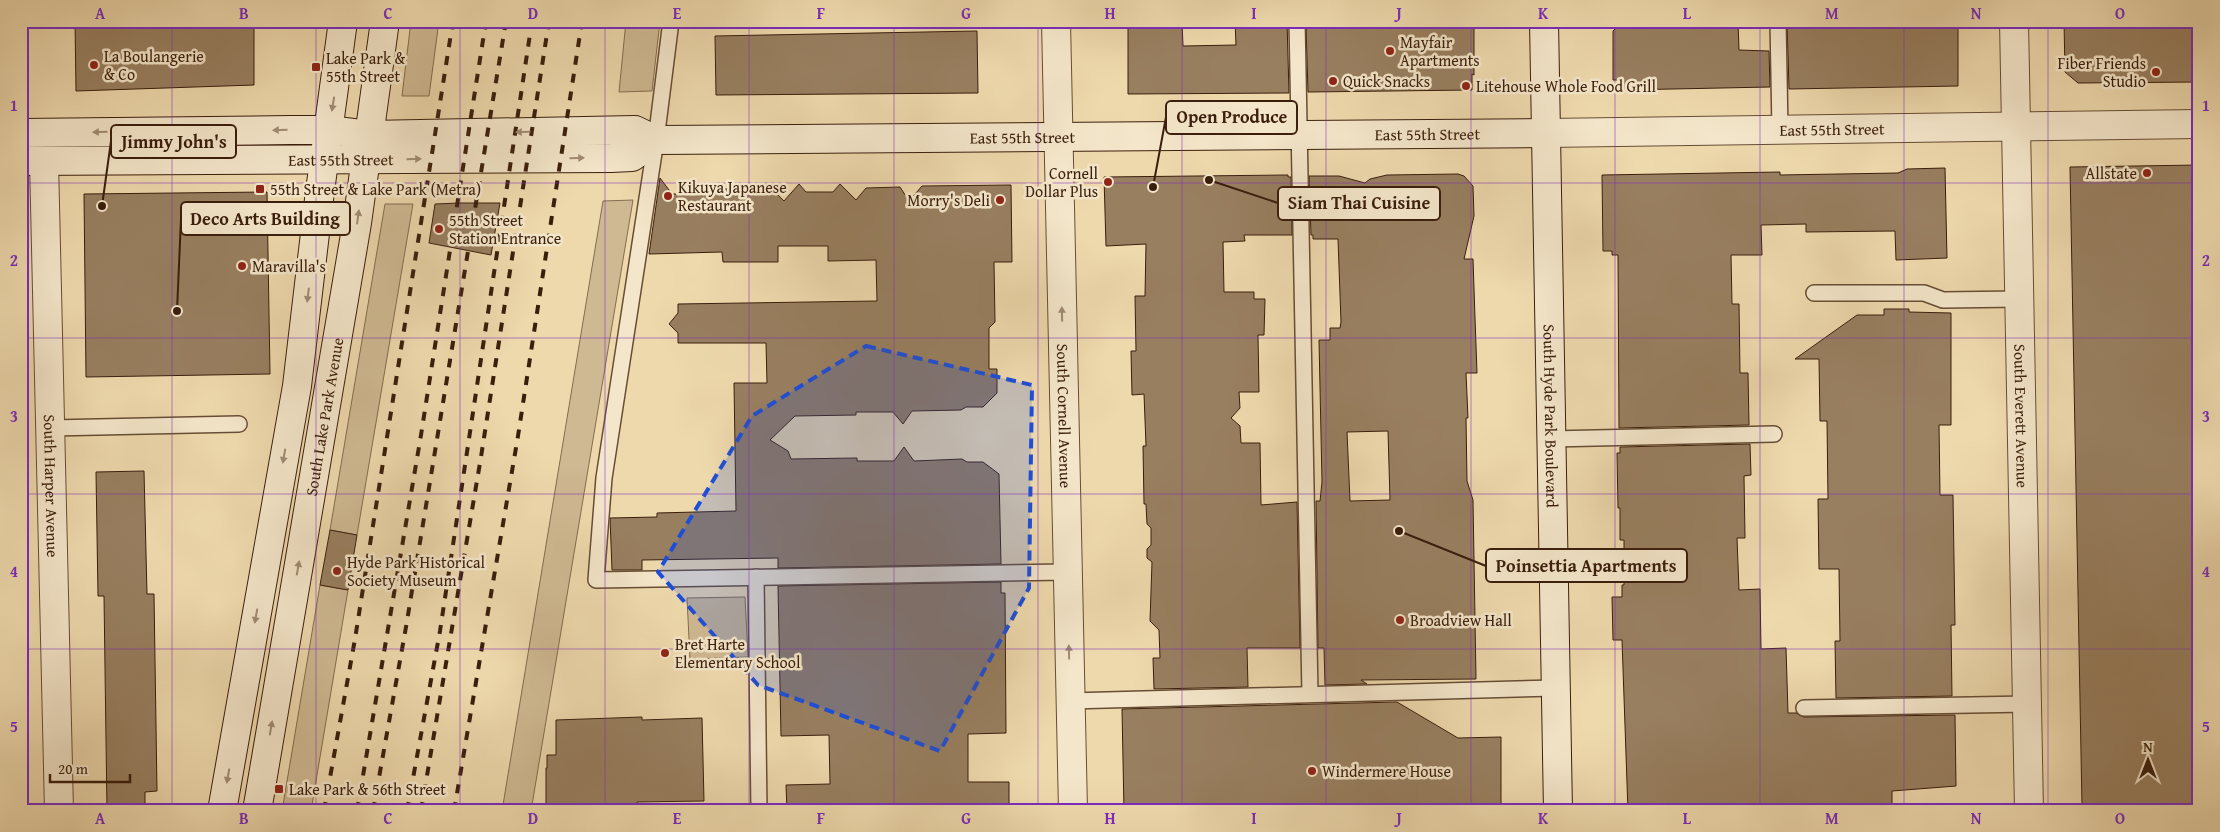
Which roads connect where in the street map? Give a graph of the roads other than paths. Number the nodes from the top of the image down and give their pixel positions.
1 (343, 21) edge
2 (385, 21) edge
3 (671, 21) edge
4 (1056, 21) edge
5 (1297, 21) edge
6 (1544, 21) edge
7 (1778, 21) edge
8 (2014, 21) edge
9 (2199, 124) edge
10 (2015, 127) junction
11 (329, 130) junction
12 (1780, 130) junction
13 (21, 133) edge
14 (1546, 133) junction
15 (1298, 135) junction
16 (1058, 137) junction
17 (656, 140) junction
18 (367, 147) junction
19 (325, 160) junction
20 (33, 161) edge
21 (1814, 293) dead end
22 (2019, 299) junction
23 (239, 424) dead end
24 (51, 428) junction
25 (1774, 434) dead end
26 (1551, 439) junction
27 (1068, 572) junction
28 (756, 577) junction
29 (1555, 688) junction
30 (1310, 694) junction
31 (1070, 701) junction
32 (2027, 704) junction
33 (1804, 708) dead end
34 (59, 811) edge
35 (222, 811) edge
36 (257, 811) edge
37 (759, 811) edge
38 (1073, 811) edge
39 (1558, 811) edge
40 (2029, 811) edge

1 -> 11 street, South Lake Park Avenue
2 - 18 street, South Lake Park Avenue
3 - 17 lane
4 - 16 street, South Cornell Avenue
5 - 15 lane
6 - 14 street, South Hyde Park Boulevard
7 - 12 lane
8 - 10 street, South Everett Avenue
9 - 10 street, East 55th Street
10 - 12 street, East 55th Street
10 - 22 street, South Everett Avenue
11 -> 13 street, East 55th Street
11 - 18 street, East 55th Street
11 - 19 street, South Lake Park Avenue
12 - 14 street, East 55th Street
14 - 15 street, East 55th Street
14 - 26 street, South Hyde Park Boulevard
15 - 16 street, East 55th Street
15 - 30 lane
16 - 17 street, East 55th Street
27 -> 16 street, South Cornell Avenue
17 - 18 street, East 55th Street
17 - 28 lane
18 - 19 street, East 55th Street
36 -> 18 street, South Lake Park Avenue
19 - 20 street, East 55th Street
19 -> 35 street, South Lake Park Avenue
20 - 24 street, South Harper Avenue
21 - 22 lane
22 - 32 street, South Everett Avenue
23 - 24 lane
24 - 34 street, South Harper Avenue
25 - 26 lane
26 - 29 street, South Hyde Park Boulevard
27 - 28 lane
31 -> 27 street, South Cornell Avenue
28 - 37 lane
29 - 30 lane
29 - 39 street, South Hyde Park Boulevard
30 - 31 lane
31 - 38 street, South Cornell Avenue
32 - 33 lane
32 - 40 street, South Everett Avenue

